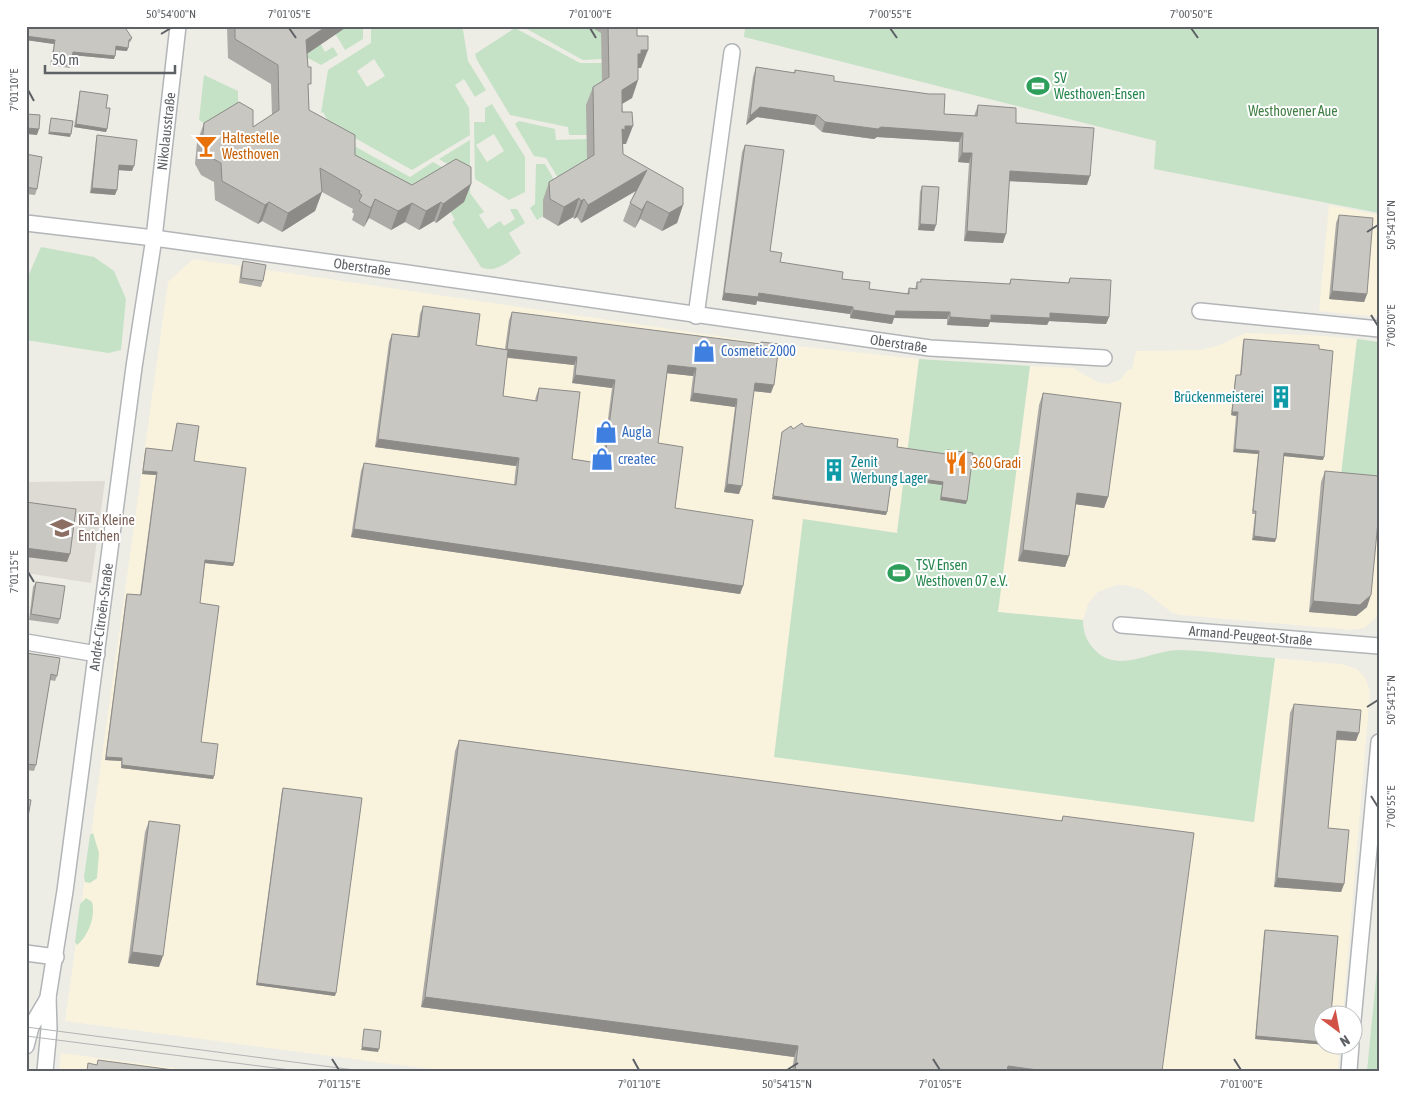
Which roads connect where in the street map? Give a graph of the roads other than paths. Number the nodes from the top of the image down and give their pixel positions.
1 (178, 26) edge
2 (732, 52) dead end
3 (26, 224) edge
4 (154, 238) junction
5 (1200, 311) dead end
6 (696, 316) junction
7 (1379, 329) edge
8 (1104, 358) dead end
9 (1121, 625) dead end
10 (26, 642) edge
11 (1379, 646) edge
12 (97, 654) junction
13 (1379, 742) edge
14 (26, 953) edge
15 (56, 957) junction
16 (48, 997) junction
17 (1355, 1004) edge
18 (26, 1046) edge
19 (1350, 1054) edge
20 (44, 1071) edge
21 (1349, 1071) edge

1 - 4 street, Nikolausstraße
2 - 6 street
3 - 4 street, Oberstraße
4 - 6 street, Oberstraße
4 - 12 street, André-Citroën-Straße
5 - 7 street
6 - 8 street, Oberstraße
9 - 11 street, Armand-Peugeot-Straße
10 - 12 street
12 - 15 street, André-Citroën-Straße
13 - 17 street
14 - 15 street
15 - 16 street, André-Citroën-Straße
16 - 18 street, André-Citroën-Straße
16 - 20 street, André-Citroën-Straße
19 - 21 street

